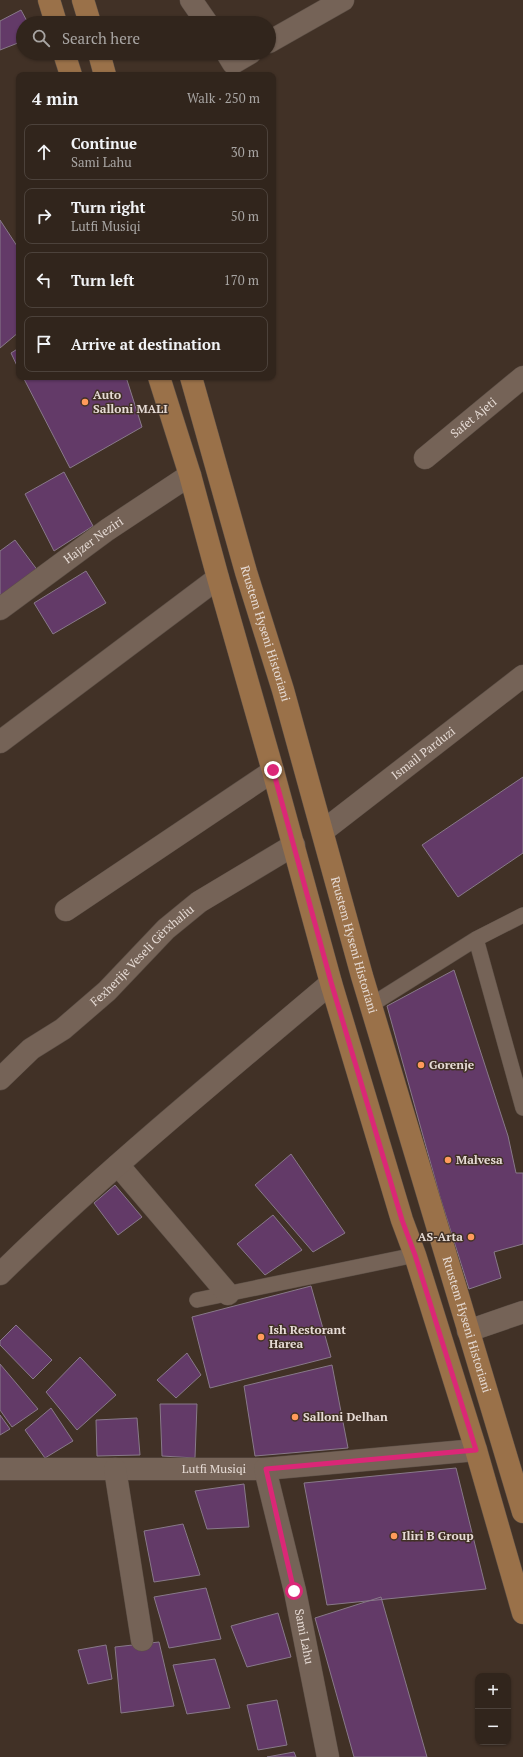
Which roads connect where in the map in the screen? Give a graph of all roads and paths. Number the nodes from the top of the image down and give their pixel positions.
1 (49, 0) edge
2 (84, 0) edge
3 (191, 0) edge
4 (343, 0) edge
5 (54, 16) edge
6 (88, 16) edge
7 (201, 16) edge
8 (276, 38) edge
9 (66, 60) edge
10 (100, 60) edge
11 (70, 72) edge
12 (104, 72) edge
13 (523, 377) edge
14 (160, 380) edge
15 (192, 380) edge
16 (425, 458) dead end
17 (190, 475) junction
18 (218, 578) junction
19 (0, 609) edge
20 (523, 676) edge
21 (0, 742) edge
22 (273, 770) junction
23 (323, 831) junction
24 (294, 845) junction
25 (66, 910) dead end
26 (523, 915) edge
27 (476, 940) junction
28 (331, 982) junction
29 (371, 1005) junction
30 (0, 1079) edge
31 (523, 1108) edge
32 (118, 1165) junction
33 (415, 1255) junction
34 (0, 1274) edge
35 (228, 1294) junction
36 (197, 1300) dead end
37 (523, 1312) edge
38 (468, 1330) junction
39 (476, 1450) junction
40 (0, 1469) edge
41 (115, 1469) junction
42 (266, 1469) junction
43 (523, 1512) edge
44 (523, 1613) edge
45 (142, 1640) dead end
46 (328, 1757) edge

1 - 5 main road
2 - 6 main road
3 - 7 street
4 - 8 street
9 - 11 main road
10 - 12 main road
13 - 16 street, Safet Ajeti
14 - 17 main road
15 - 23 main road, Rrustem Hyseni Historiani
17 - 18 main road
17 - 19 street, Hajzer Neziri
18 - 21 street
18 - 22 main road
20 - 23 street, Ismail Parduzi
22 - 24 main road
22 - 25 street
23 - 29 main road, Rrustem Hyseni Historiani
24 - 28 main road
24 - 30 street, Fexherije Veseli Gërxhaliu
26 - 27 lane
27 - 29 lane
27 - 31 lane
28 - 32 street
28 - 33 main road
29 - 38 main road, Rrustem Hyseni Historiani
32 - 34 street
32 - 35 street
33 - 35 lane
33 - 39 main road
35 - 36 lane
37 - 38 street
38 - 43 main road, Rrustem Hyseni Historiani
39 - 42 street, Lutfi Musiqi
39 - 44 main road
40 - 41 street, Lutfi Musiqi
41 - 42 street, Lutfi Musiqi
41 - 45 street
42 - 46 street, Sami Lahu

